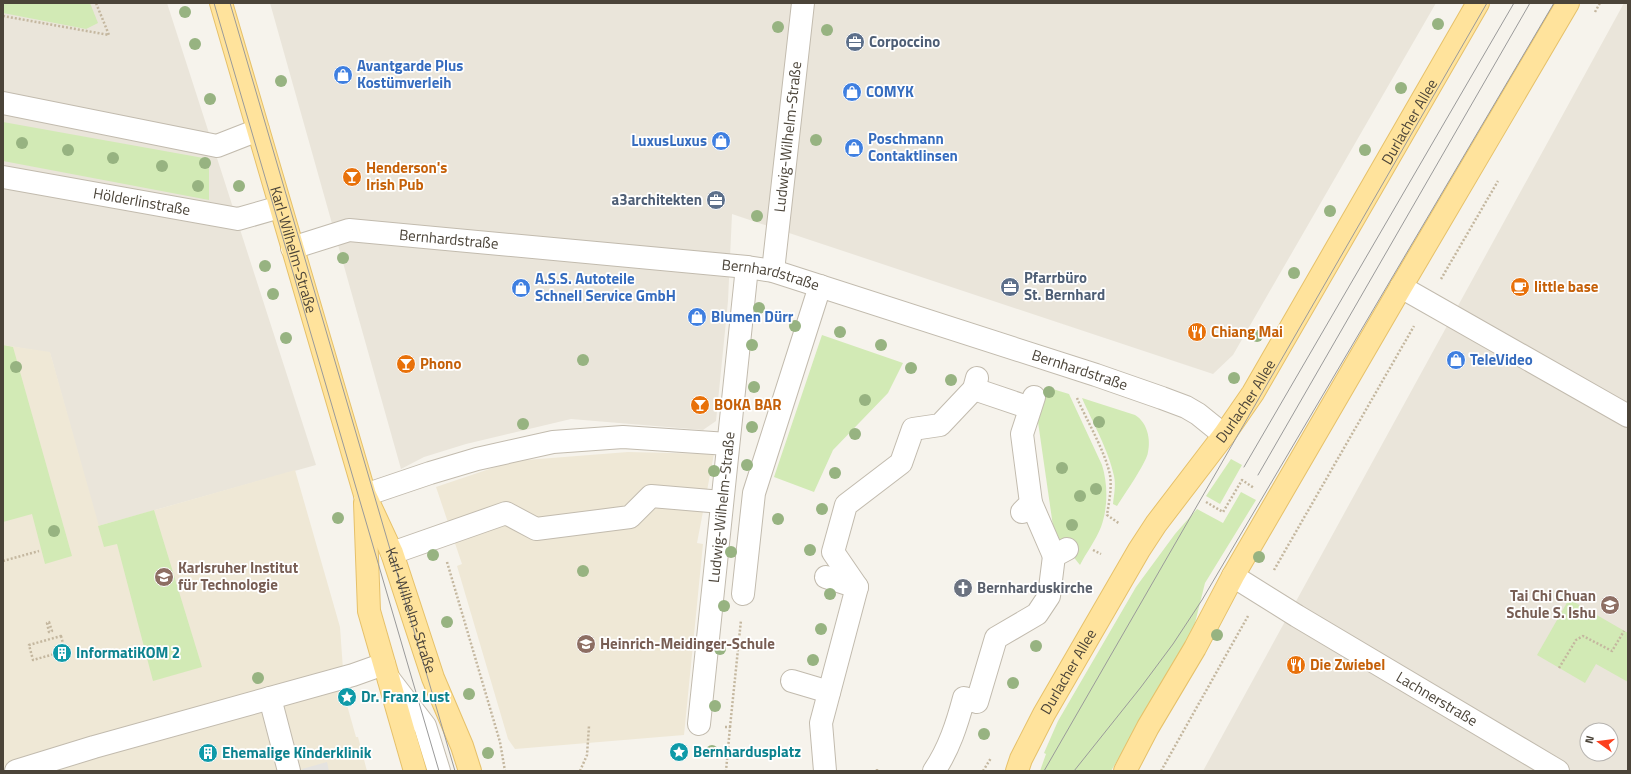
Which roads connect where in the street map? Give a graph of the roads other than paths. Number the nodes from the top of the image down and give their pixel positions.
1 (221, 3) edge
2 (803, 3) edge
3 (1478, 3) edge
4 (1568, 3) edge
5 (3, 103) edge
6 (258, 130) junction
7 (3, 177) edge
8 (280, 207) junction
9 (292, 248) junction
10 (747, 267) junction
11 (773, 271) junction
12 (820, 286) junction
13 (1401, 287) junction
14 (1628, 416) edge
15 (1224, 435) junction
16 (728, 444) junction
17 (365, 495) junction
18 (722, 502) junction
19 (392, 554) junction
20 (1233, 576) junction
21 (826, 578) dead end
22 (744, 594) road end
23 (861, 594) junction
24 (386, 671) junction
25 (792, 681) dead end
26 (834, 688) junction
27 (270, 698) junction
28 (699, 724) dead end
29 (16, 771) edge
30 (290, 771) edge
31 (415, 771) edge
32 (438, 771) edge
33 (470, 771) edge
34 (825, 771) edge
35 (934, 771) edge
36 (1017, 771) edge
37 (1125, 771) edge
38 (1558, 771) edge

1 - 6 main road, Karl-Wilhelm-Straße
2 - 11 street, Ludwig-Wilhelm-Straße
3 - 15 main road, Durlacher Allee
4 - 13 main road
5 - 6 street
6 - 8 main road, Karl-Wilhelm-Straße
7 - 8 street, Hölderlinstraße
8 - 9 main road, Karl-Wilhelm-Straße
9 - 10 street, Bernhardstraße
9 - 17 main road, Karl-Wilhelm-Straße
10 - 11 street, Bernhardstraße
10 - 16 street, Ludwig-Wilhelm-Straße
11 - 12 street, Bernhardstraße
12 - 15 street, Bernhardstraße
12 - 22 street, Ludwig-Wilhelm-Straße
13 - 14 street
13 - 20 main road
15 - 36 main road, Durlacher Allee
16 - 17 street
16 - 18 street, Ludwig-Wilhelm-Straße
17 - 19 main road, Karl-Wilhelm-Straße
17 - 24 main road, Karl-Wilhelm-Straße
18 - 19 street
18 - 28 street, Ludwig-Wilhelm-Straße
19 - 33 main road, Karl-Wilhelm-Straße
20 - 37 main road
20 - 38 street, Lachnerstraße
21 - 23 street
23 - 26 street
23 - 35 street
24 - 27 street
24 - 31 main road, Karl-Wilhelm-Straße
24 - 32 street
25 - 26 street
26 - 34 street
27 - 29 street
27 - 30 street

